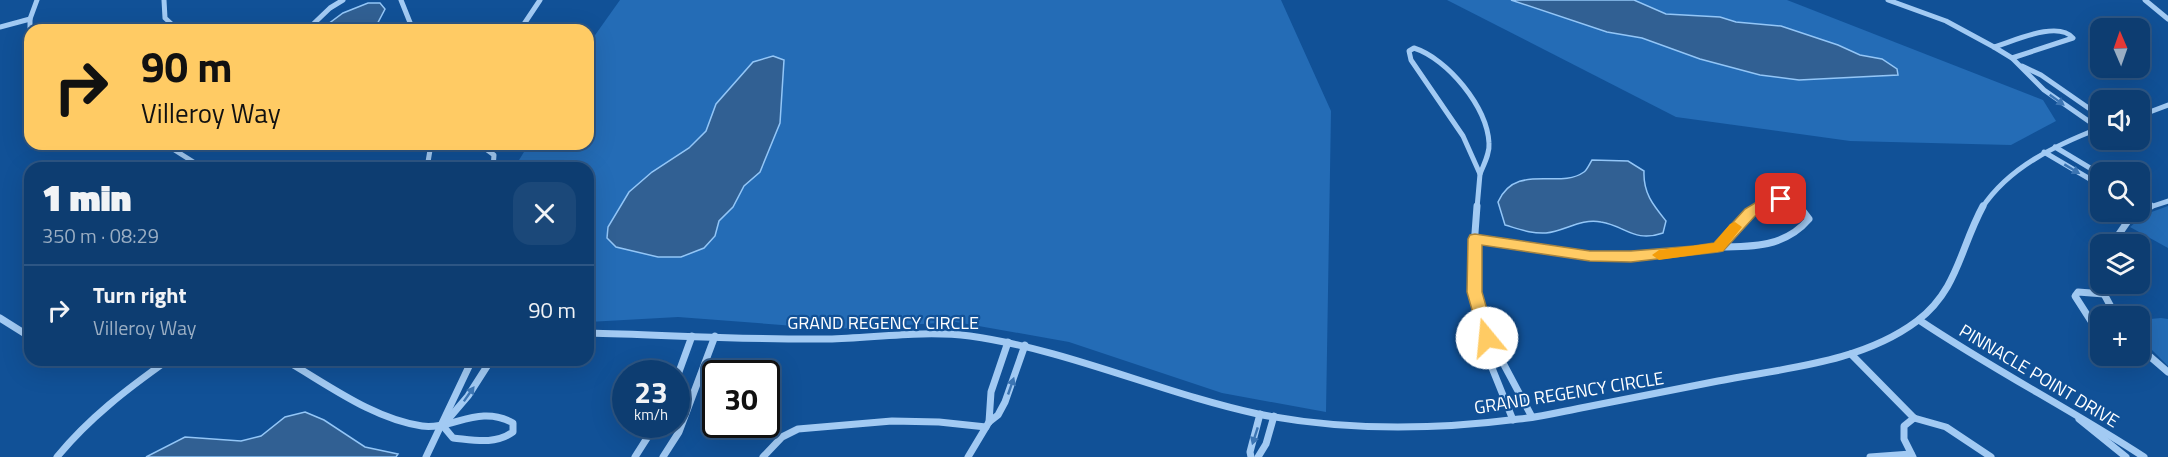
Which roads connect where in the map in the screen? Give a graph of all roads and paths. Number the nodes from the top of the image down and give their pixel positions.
1 (37, 0) edge
2 (164, 0) edge
3 (343, 0) edge
4 (401, 0) edge
5 (540, 0) edge
6 (1888, 0) edge
7 (2145, 0) edge
8 (30, 19) junction
9 (2168, 19) edge
10 (30, 24) edge
11 (168, 24) edge
12 (313, 24) edge
13 (411, 24) edge
14 (524, 24) edge
15 (0, 27) edge
16 (1994, 47) junction
17 (2012, 58) junction
18 (2020, 65) junction
19 (2168, 105) edge
20 (2090, 109) edge
21 (2150, 112) edge
22 (2090, 121) edge
23 (2090, 132) edge
24 (2055, 147) junction
25 (174, 150) edge
26 (487, 150) edge
27 (2044, 152) junction
28 (194, 162) edge
29 (493, 162) edge
30 (2090, 168) edge
31 (1479, 174) junction
32 (2090, 179) edge
33 (2168, 201) edge
34 (2150, 205) edge
35 (2127, 222) edge
36 (2117, 234) edge
37 (1475, 239) junction
38 (1718, 247) junction
39 (2090, 292) edge
40 (2104, 294) edge
41 (2111, 306) edge
42 (0, 318) edge
43 (2090, 319) edge
44 (1919, 320) junction
45 (24, 333) edge
46 (594, 333) edge
47 (692, 336) junction
48 (715, 336) junction
49 (1008, 342) junction
50 (1025, 345) junction
51 (1491, 346) junction
52 (1851, 354) junction
53 (2150, 356) edge
54 (683, 360) edge
55 (160, 366) edge
56 (296, 366) edge
57 (469, 366) edge
58 (487, 366) edge
59 (2168, 372) edge
60 (2072, 413) junction
61 (1260, 414) junction
62 (1274, 416) junction
63 (1533, 417) junction
64 (1914, 418) junction
65 (1513, 420) junction
66 (988, 424) junction
67 (443, 426) junction
68 (647, 438) edge
69 (1912, 455) edge
70 (57, 457) edge
71 (426, 457) edge
72 (635, 457) edge
73 (663, 457) edge
74 (764, 457) edge
75 (968, 457) edge
76 (1251, 457) edge
77 (1258, 457) edge
78 (1870, 457) edge
79 (1991, 457) edge
80 (2126, 457) edge
81 (2144, 457) edge

1 - 8 street
2 - 11 street
3 - 12 street
4 - 13 street
5 - 14 street
6 - 16 street
7 - 9 street
8 - 10 street
8 - 15 street
16 - 17 street
16 - 17 street
17 - 18 street
18 - 20 street
18 -> 22 street
19 - 21 street
23 - 24 street, GRAND REGENCY CIRCLE
24 - 27 street, GRAND REGENCY CIRCLE
24 - 30 street
25 - 28 street
26 - 29 street
27 -> 32 street
27 - 44 street, GRAND REGENCY CIRCLE
31 - 31 street
31 - 37 street
33 - 34 street
35 - 36 street
37 - 38 street
37 - 51 street
38 - 38 street
39 - 43 street
40 - 41 street
42 - 45 street
44 - 52 street, GRAND REGENCY CIRCLE
44 - 60 street, PINNACLE POINT DRIVE
46 - 47 street, GRAND REGENCY CIRCLE
47 - 48 street, GRAND REGENCY CIRCLE
47 - 54 street
48 - 49 street, GRAND REGENCY CIRCLE
48 - 73 street
49 - 50 street, GRAND REGENCY CIRCLE
49 - 66 street
50 - 61 street, GRAND REGENCY CIRCLE
66 -> 50 street
51 - 63 street
51 - 65 street
52 - 63 street, GRAND REGENCY CIRCLE
52 - 64 street
53 - 59 street
55 - 70 street
56 - 67 street
57 - 67 street
67 -> 58 street
60 - 80 street
60 - 81 street, PINNACLE POINT DRIVE
61 - 62 street, GRAND REGENCY CIRCLE
61 -> 76 street
62 - 65 street, GRAND REGENCY CIRCLE
62 - 77 street
63 - 65 street, GRAND REGENCY CIRCLE
64 - 69 street
64 - 79 street
66 - 74 street
66 - 75 street
67 - 67 street
67 - 71 street
68 - 72 street
69 - 78 street

